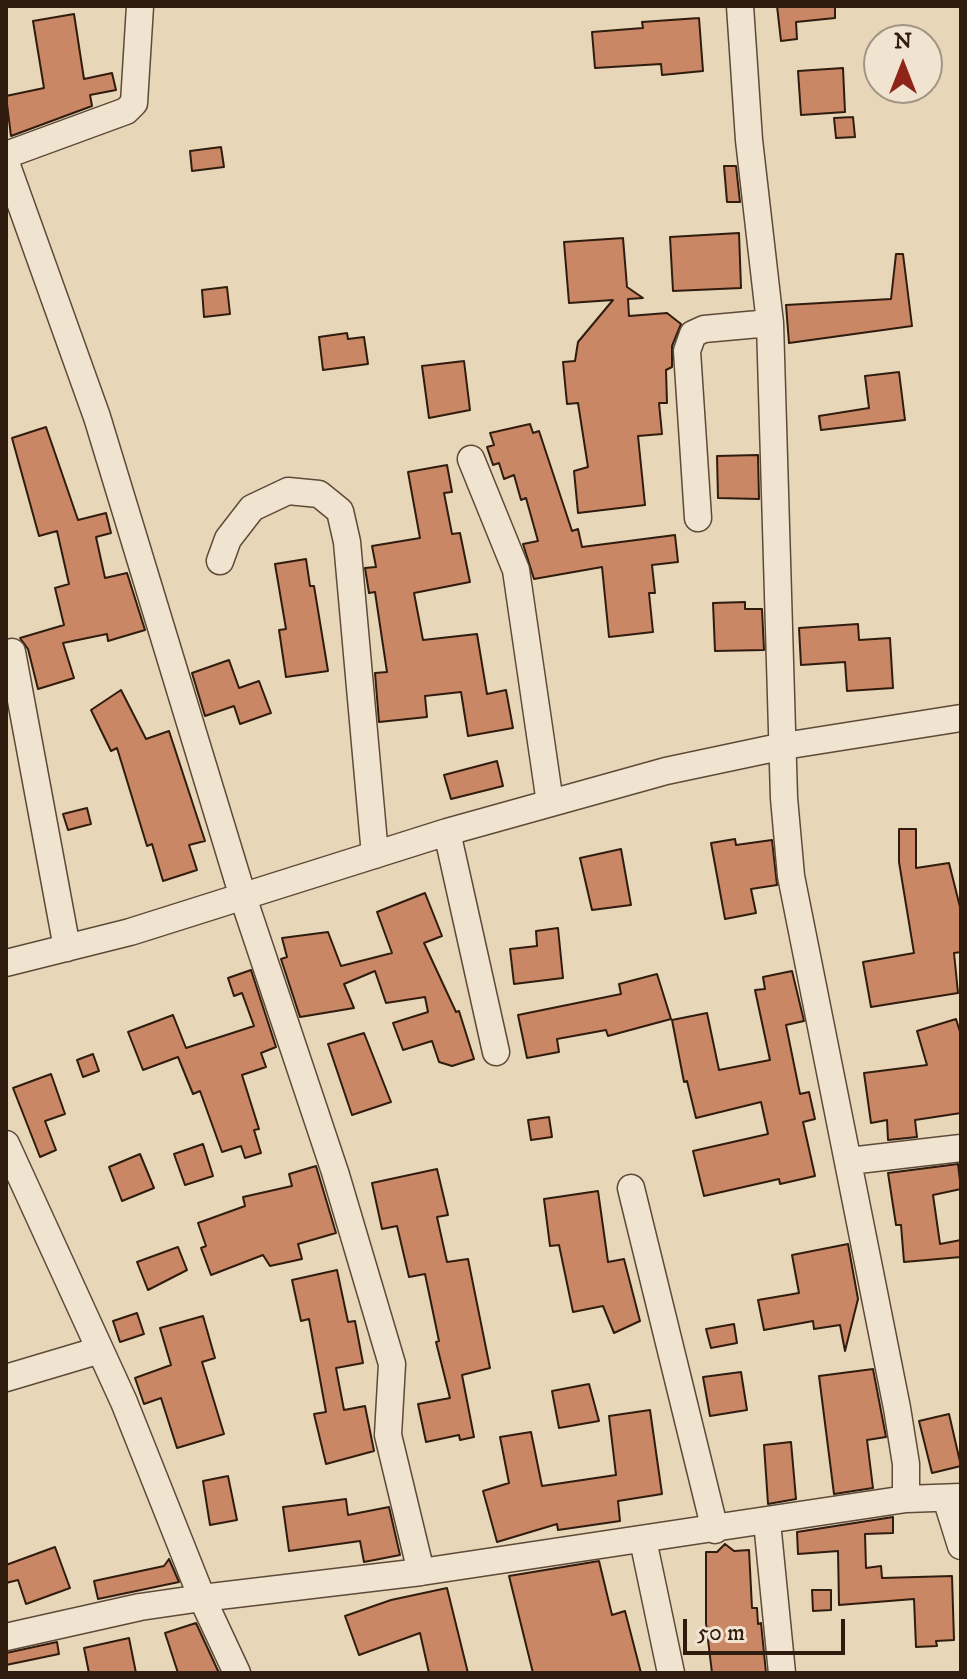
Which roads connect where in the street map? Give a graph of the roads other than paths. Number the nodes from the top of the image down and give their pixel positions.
1 (140, 6) edge
2 (740, 6) edge
3 (6, 155) edge
4 (6, 163) edge
5 (770, 323) junction
6 (471, 459) dead end
7 (698, 518) dead end
8 (220, 561) dead end
9 (12, 652) dead end
10 (961, 718) edge
11 (784, 746) junction
12 (550, 803) junction
13 (447, 832) junction
14 (375, 855) junction
15 (243, 897) junction
16 (67, 948) junction
17 (6, 963) edge
18 (496, 1052) dead end
19 (6, 1144) edge
20 (961, 1148) edge
21 (849, 1161) junction
22 (631, 1188) dead end
23 (100, 1350) junction
24 (6, 1378) edge
25 (953, 1497) edge
26 (906, 1499) junction
27 (767, 1522) junction
28 (715, 1530) junction
29 (643, 1540) junction
30 (961, 1546) edge
31 (421, 1572) junction
32 (202, 1598) junction
33 (6, 1637) edge
34 (237, 1673) edge
35 (671, 1673) edge
36 (782, 1673) edge

1 - 3 street
2 - 5 street
4 - 15 street
5 - 7 street
5 - 11 street
6 - 12 street
8 - 14 street
9 - 16 street
10 - 11 street
11 - 12 street
11 - 21 street
12 - 13 street
13 - 14 street
13 - 18 street
14 - 15 street
15 - 16 street
15 - 31 street
16 - 17 street
19 - 23 street
20 - 21 street
21 - 26 street
22 - 28 street
23 - 24 street
23 - 32 street
25 - 26 street
25 - 30 street
26 - 27 street
27 - 28 street
27 - 36 street
28 - 29 street
29 - 31 street
29 - 35 street
31 - 32 street
32 - 33 street
32 - 34 street

